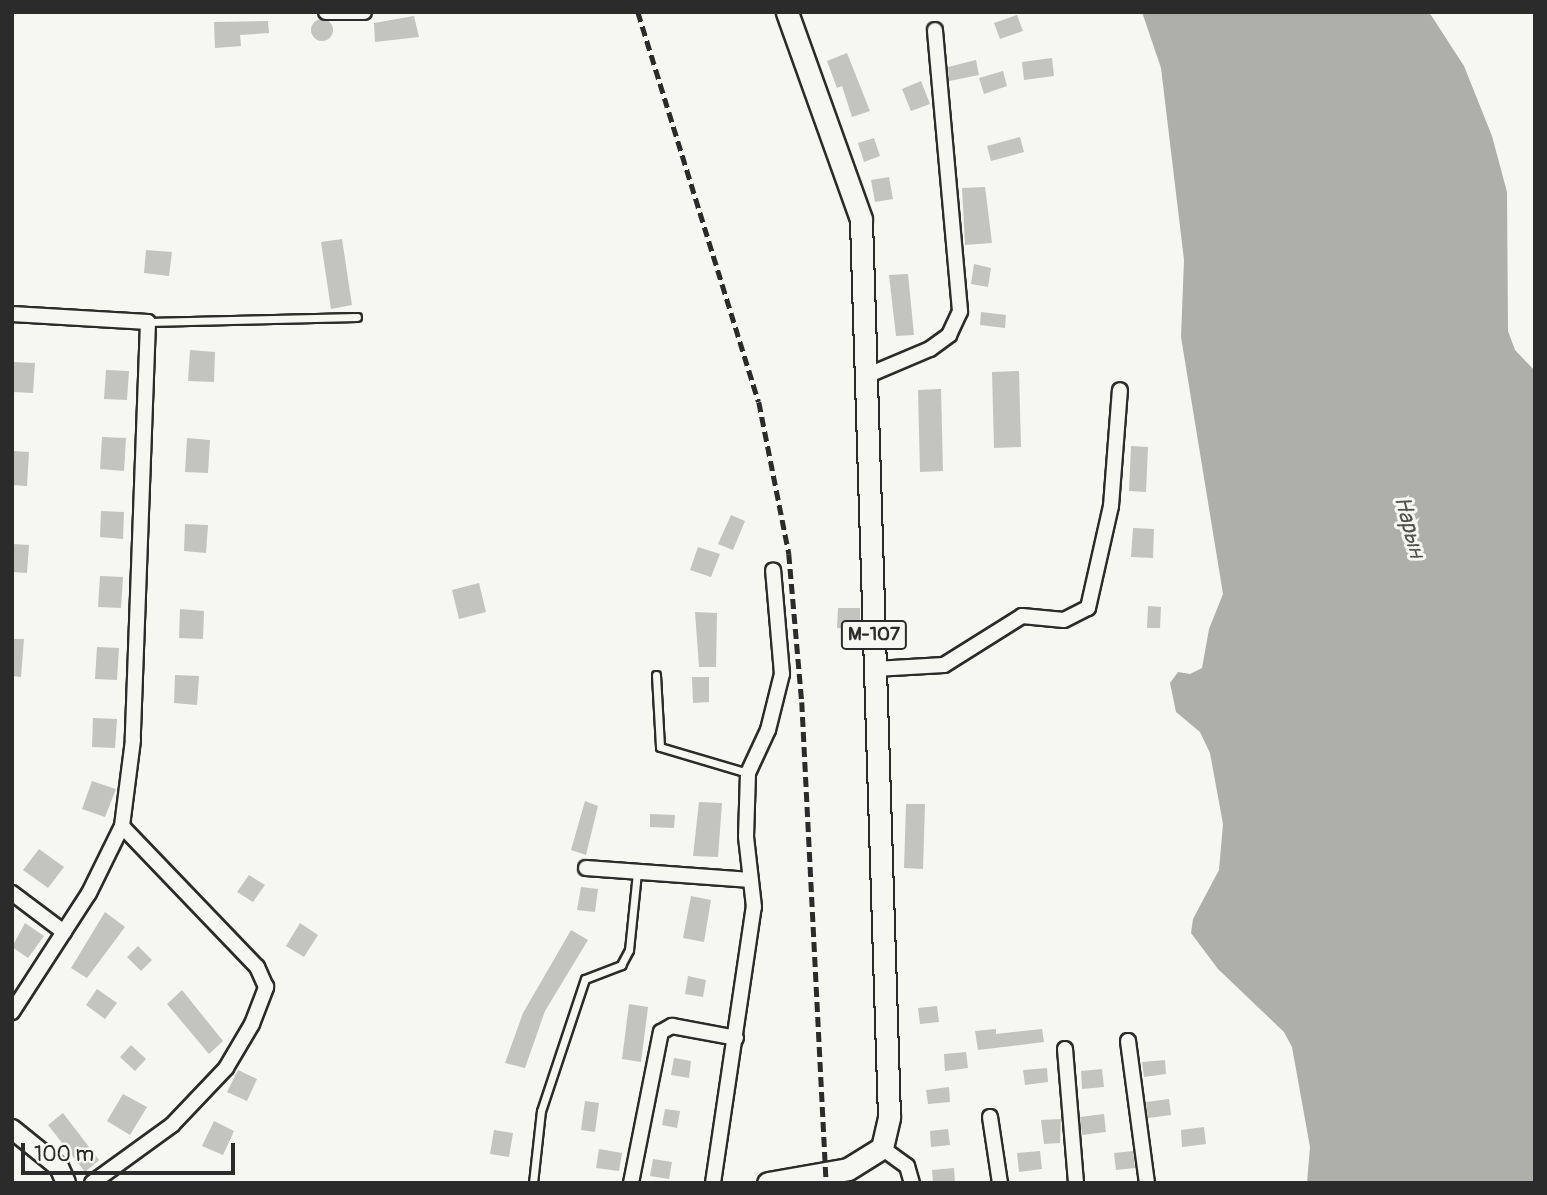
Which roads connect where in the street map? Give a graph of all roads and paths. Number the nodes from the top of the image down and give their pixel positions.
1 (326, 12) edge
2 (363, 12) edge
3 (787, 12) edge
4 (935, 30) dead end
5 (12, 314) edge
6 (357, 317) dead end
7 (148, 322) junction
8 (866, 376) junction
9 (1120, 390) dead end
10 (773, 570) dead end
11 (875, 669) junction
12 (656, 675) dead end
13 (748, 773) junction
14 (122, 826) junction
15 (586, 868) dead end
16 (638, 872) junction
17 (751, 880) junction
18 (12, 893) edge
19 (64, 932) junction
20 (12, 1012) edge
21 (736, 1038) junction
22 (1128, 1041) dead end
23 (1065, 1048) dead end
24 (990, 1117) dead end
25 (12, 1129) edge
26 (882, 1147) junction
27 (847, 1176) edge
28 (66, 1183) edge
29 (92, 1183) edge
30 (533, 1183) edge
31 (631, 1183) edge
32 (713, 1183) edge
33 (768, 1183) edge
34 (912, 1183) edge
35 (1000, 1183) edge
36 (1076, 1183) edge
37 (1147, 1183) edge

1 - 2 street
3 - 8 main road, М-107
4 - 8 street
5 - 7 street
6 - 7 lane
7 - 14 street
8 - 11 main road, М-107
9 - 11 street
10 - 13 street
11 - 26 main road, М-107
12 - 13 lane
13 - 17 street
14 - 19 street
14 - 29 street
15 - 16 street
16 - 17 street
16 - 30 lane
17 - 21 street
18 - 19 street
19 - 20 street
21 - 31 street
21 - 32 street
22 - 37 street
23 - 36 street
24 - 35 street
25 - 28 street
26 - 27 main road
26 - 34 street
27 - 33 main road

